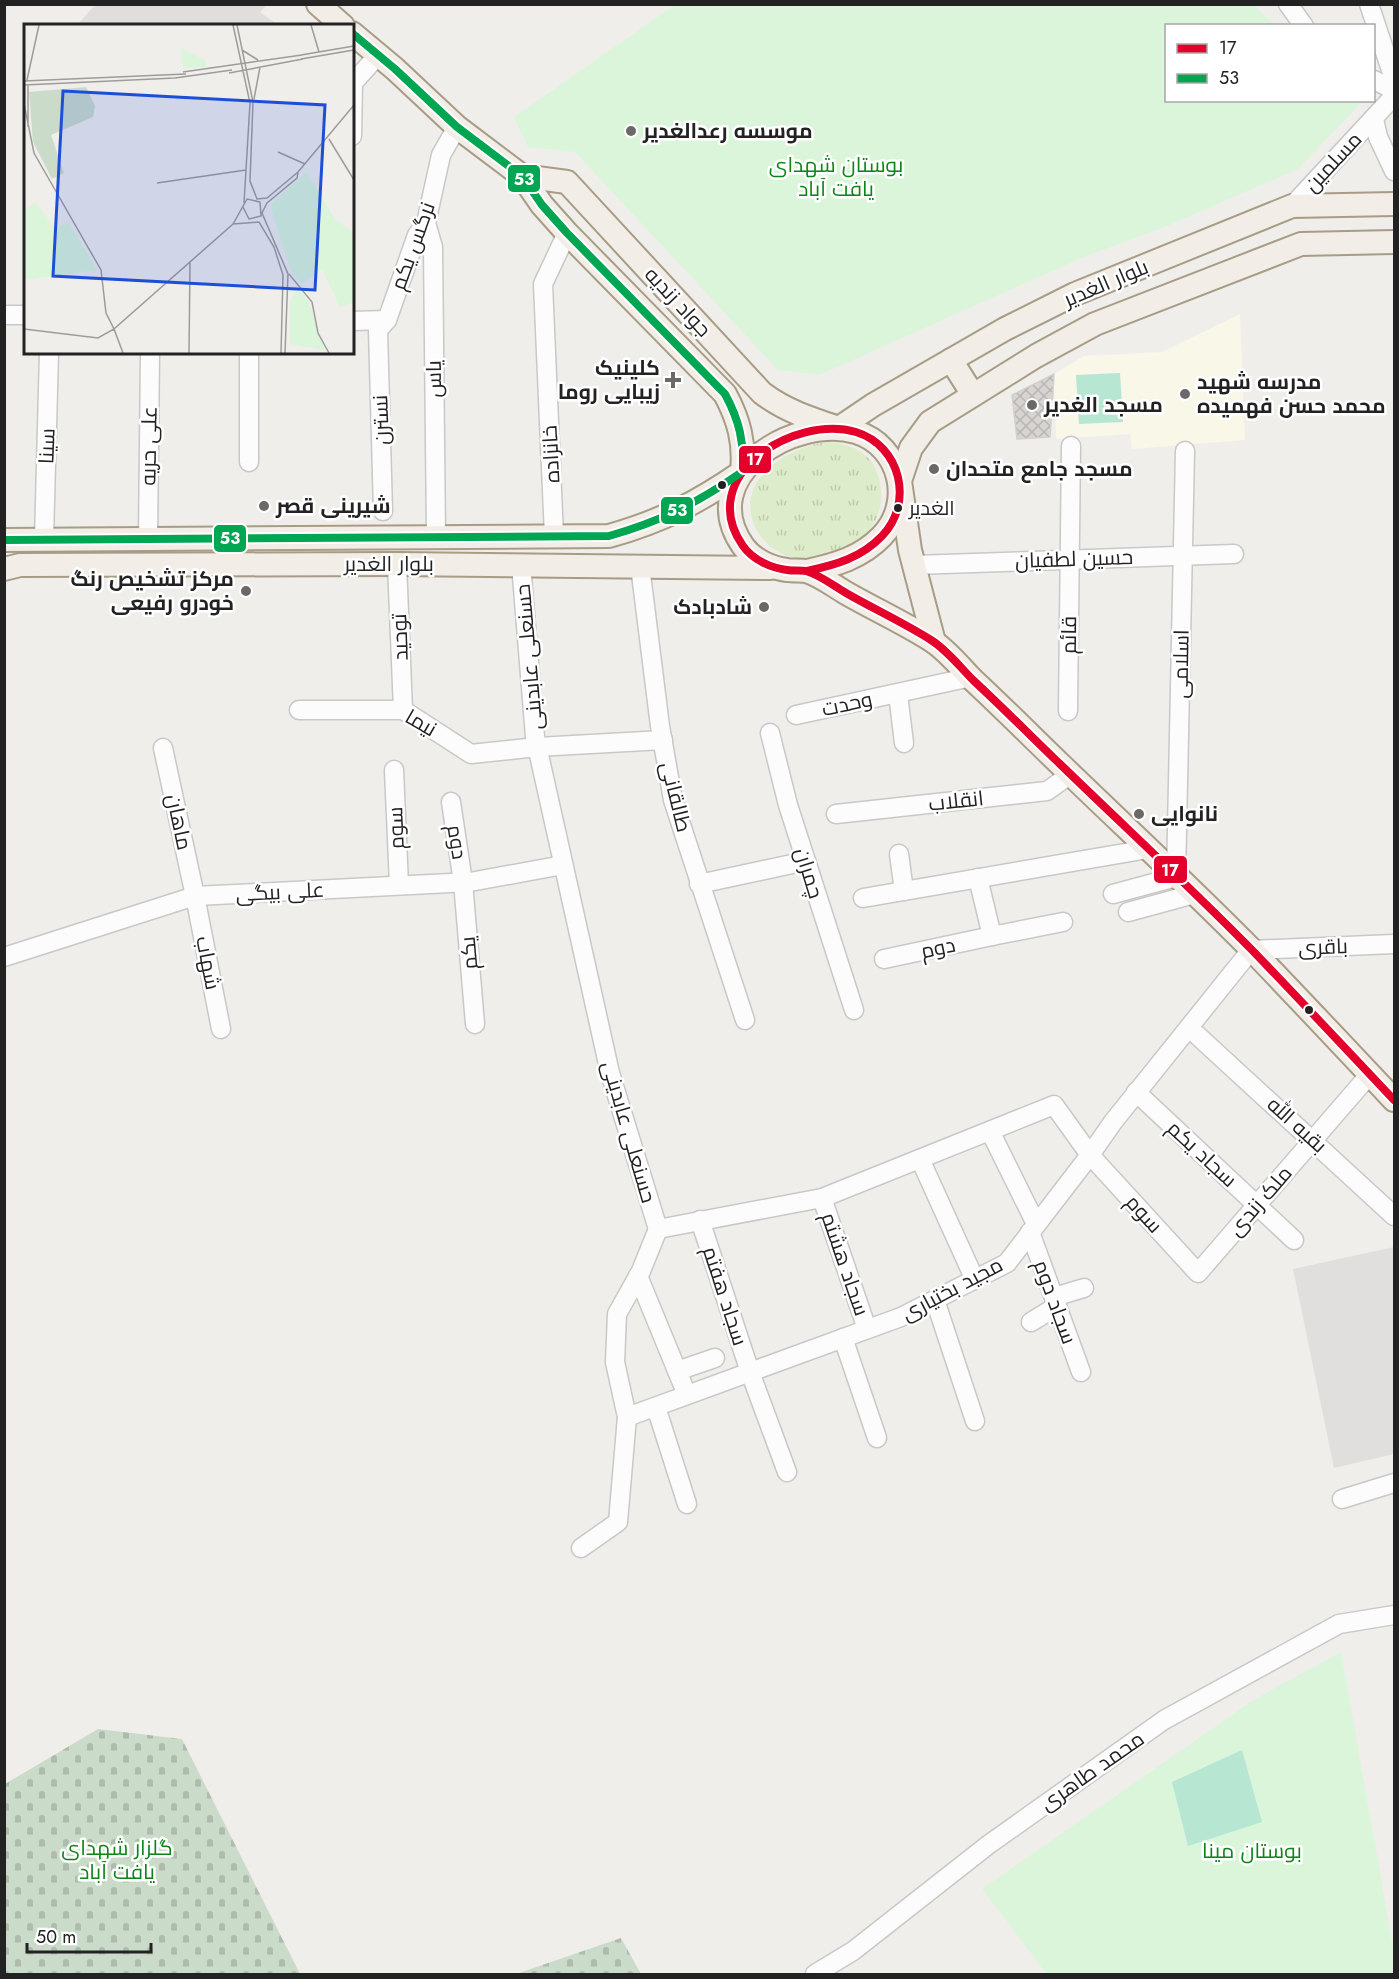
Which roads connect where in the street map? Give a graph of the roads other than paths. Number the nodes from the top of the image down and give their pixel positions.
1 (318, 4) edge
2 (1288, 4) edge
3 (1369, 4) edge
4 (341, 24) edge
5 (1303, 24) edge
6 (354, 35) edge
7 (378, 54) junction
8 (1375, 80) edge
9 (1395, 80) edge
10 (354, 82) edge
11 (1395, 90) edge
12 (1395, 96) edge
13 (1374, 118) junction
14 (457, 127) junction
15 (1395, 171) edge
16 (522, 176) junction
17 (1395, 204) edge
18 (1292, 206) junction
19 (426, 223) junction
20 (567, 233) junction
21 (1395, 242) edge
22 (4, 315) edge
23 (24, 315) edge
24 (354, 321) edge
25 (382, 325) junction
26 (49, 354) edge
27 (150, 354) edge
28 (249, 354) edge
29 (951, 360) junction
30 (973, 395) junction
31 (839, 428) junction
32 (1071, 446) dead end
33 (1185, 451) dead end
34 (249, 462) dead end
35 (742, 472) junction
36 (900, 481) junction
37 (383, 511) dead end
38 (554, 536) junction
39 (436, 537) junction
40 (44, 539) junction
41 (148, 539) junction
42 (5, 540) edge
43 (1234, 554) dead end
44 (1183, 555) junction
45 (1069, 558) junction
46 (398, 564) junction
47 (521, 564) junction
48 (914, 565) junction
49 (640, 566) junction
50 (774, 568) junction
51 (4, 569) edge
52 (807, 571) junction
53 (934, 642) junction
54 (971, 678) junction
55 (898, 694) junction
56 (298, 710) dead end
57 (404, 710) junction
58 (1068, 711) dead end
59 (795, 715) dead end
60 (770, 734) dead end
61 (663, 740) junction
62 (904, 743) dead end
63 (537, 747) junction
64 (164, 748) dead end
65 (394, 770) dead end
66 (1071, 774) junction
67 (451, 802) dead end
68 (836, 814) dead end
69 (1148, 849) junction
70 (899, 854) dead end
71 (806, 861) junction
72 (563, 864) junction
73 (1176, 877) junction
74 (978, 878) junction
75 (463, 882) junction
76 (699, 884) junction
77 (399, 885) junction
78 (904, 891) junction
79 (1113, 894) dead end
80 (1194, 894) junction
81 (195, 896) junction
82 (863, 898) dead end
83 (1128, 912) dead end
84 (1063, 922) dead end
85 (992, 936) junction
86 (1395, 944) edge
87 (1251, 950) junction
88 (4, 957) edge
89 (884, 959) dead end
90 (854, 1010) dead end
91 (745, 1020) dead end
92 (475, 1024) dead end
93 (221, 1029) dead end
94 (1197, 1035) dead end
95 (1370, 1074) junction
96 (1136, 1092) junction
97 (1395, 1100) edge
98 (990, 1131) junction
99 (1314, 1140) junction
100 (1090, 1155) junction
101 (920, 1159) junction
102 (822, 1198) junction
103 (1257, 1205) junction
104 (1395, 1216) edge
105 (700, 1220) junction
106 (1033, 1228) junction
107 (658, 1229) junction
108 (1294, 1240) dead end
109 (1198, 1273) joint
110 (638, 1276) junction
111 (975, 1280) junction
112 (1084, 1288) dead end
113 (935, 1300) junction
114 (1055, 1301) junction
115 (1031, 1322) dead end
116 (867, 1329) junction
117 (843, 1338) junction
118 (715, 1358) dead end
119 (677, 1371) junction
120 (750, 1372) junction
121 (1081, 1372) dead end
122 (687, 1395) junction
123 (656, 1407) junction
124 (627, 1417) junction
125 (975, 1421) dead end
126 (877, 1438) dead end
127 (787, 1472) dead end
128 (1395, 1483) edge
129 (1342, 1499) dead end
130 (687, 1504) dead end
131 (581, 1548) dead end
132 (1395, 1615) edge
133 (815, 1974) edge

1 - 4 main road
2 - 5 street
3 - 9 street
6 - 7 main road, جواد زندیه
7 - 10 street
7 - 14 main road, جواد زندیه
8 - 11 street
12 - 13 street, مسلمین
13 - 15 street, مسلمین
13 - 18 street, مسلمین
14 - 16 main road, جواد زندیه
14 - 19 street, نرگس یکم
16 - 20 main road, جواد زندیه
16 - 31 main road, جواد زندیه
17 - 18 main road, بلوار الغدیر
18 - 29 main road, بلوار الغدیر
19 - 25 street, نرگس یکم
19 - 39 street, یاس
20 - 35 main road, جواد زندیه
20 - 38 street, خانزاده
21 - 30 main road, بلوار الغدیر
22 - 23 street
24 - 25 street
25 - 37 street, نسترن
26 - 40 street, سینا
27 - 41 street, علی حریه
28 - 34 street
29 - 30 main road
29 - 31 main road, بلوار الغدیر
30 - 36 main road, بلوار الغدیر
31 - 35 main road
31 - 36 main road
32 - 45 street, قائم
33 - 44 street, اسلامی
35 - 38 main road, بلوار الغدیر
35 - 50 main road
36 - 48 main road
36 - 52 main road
38 - 39 main road, بلوار الغدیر
39 - 41 main road, بلوار الغدیر
40 - 41 main road, بلوار الغدیر
40 - 42 main road, بلوار الغدیر
43 - 44 street, حسین لطفیان
44 - 45 street, حسین لطفیان
44 - 73 street, اسلامی
45 - 48 street, حسین لطفیان
45 - 58 street, قائم
46 - 47 main road, بلوار الغدیر
46 - 51 main road, بلوار الغدیر
46 - 57 street, توحید
47 - 49 main road, بلوار الغدیر
47 - 63 street, حسنعلی عابدینی
48 - 53 main road
49 - 50 main road, بلوار الغدیر
49 - 61 street, طالقانی
50 - 52 main road
52 - 53 main road
53 - 54 main road
54 - 55 street, وحدت
54 - 66 main road
55 - 59 street, وحدت
55 - 62 street, وحدت
56 - 57 street, نیما
57 - 63 street, نیما
60 - 71 street, چمران
61 - 63 street, نیما
61 - 76 street, طالقانی
63 - 72 street, حسنعلی عابدینی
64 - 81 street, ماهان
65 - 77 street, سوم
66 - 68 street, انقلاب
66 - 69 main road
67 - 75 street, دوم
69 - 73 main road
69 - 74 street
70 - 78 street
71 - 76 street
71 - 90 street, چمران
72 - 75 street, علی بیگی
72 - 107 street, حسنعلی عابدینی
73 - 79 street
73 - 80 main road
74 - 78 street
74 - 85 street
75 - 77 street, علی بیگی
75 - 92 street, یکم
76 - 91 street, طالقانی
77 - 81 street, علی بیگی
78 - 82 street
80 - 83 street
80 - 87 main road
81 - 88 street, علی بیگی
81 - 93 street, شهاب
84 - 85 street, دوم
85 - 89 street, دوم
86 - 87 street, باقری
87 - 95 main road
87 - 96 street, مجید بختیاری
94 - 99 street, بقیه الله
95 - 97 main road
95 - 99 street, ملک زندی
96 - 100 street, مجید بختیاری
96 - 103 street, سجاد یکم
98 - 100 street, حسنعلی عابدینی
98 - 101 street, حسنعلی عابدینی
98 - 106 street, سجاد دوم
99 - 103 street, ملک زندی
99 - 104 street, بقیه الله
100 - 106 street, مجید بختیاری
100 - 109 street, سوم
101 - 102 street, حسنعلی عابدینی
101 - 111 street
102 - 105 street, حسنعلی عابدینی
102 - 116 street, سجاد هشتم
103 - 108 street, سجاد یکم
103 - 109 street, ملک زندی
105 - 107 street, حسنعلی عابدینی
105 - 120 street, سجاد هفتم
106 - 111 street, مجید بختیاری
106 - 114 street, سجاد دوم
107 - 110 street
110 - 119 street
110 - 124 street
111 - 113 street, مجید بختیاری
112 - 114 street
113 - 116 street, مجید بختیاری
113 - 125 street
114 - 115 street
114 - 121 street, سجاد دوم
116 - 117 street, مجید بختیاری
117 - 120 street, مجید بختیاری
117 - 126 street
118 - 119 street
119 - 122 street
120 - 122 street, مجید بختیاری
120 - 127 street, سجاد هفتم
122 - 123 street, مجید بختیاری
123 - 124 street, مجید بختیاری
123 - 130 street
124 - 131 street
128 - 129 street
132 - 133 street, محمد طاهری

